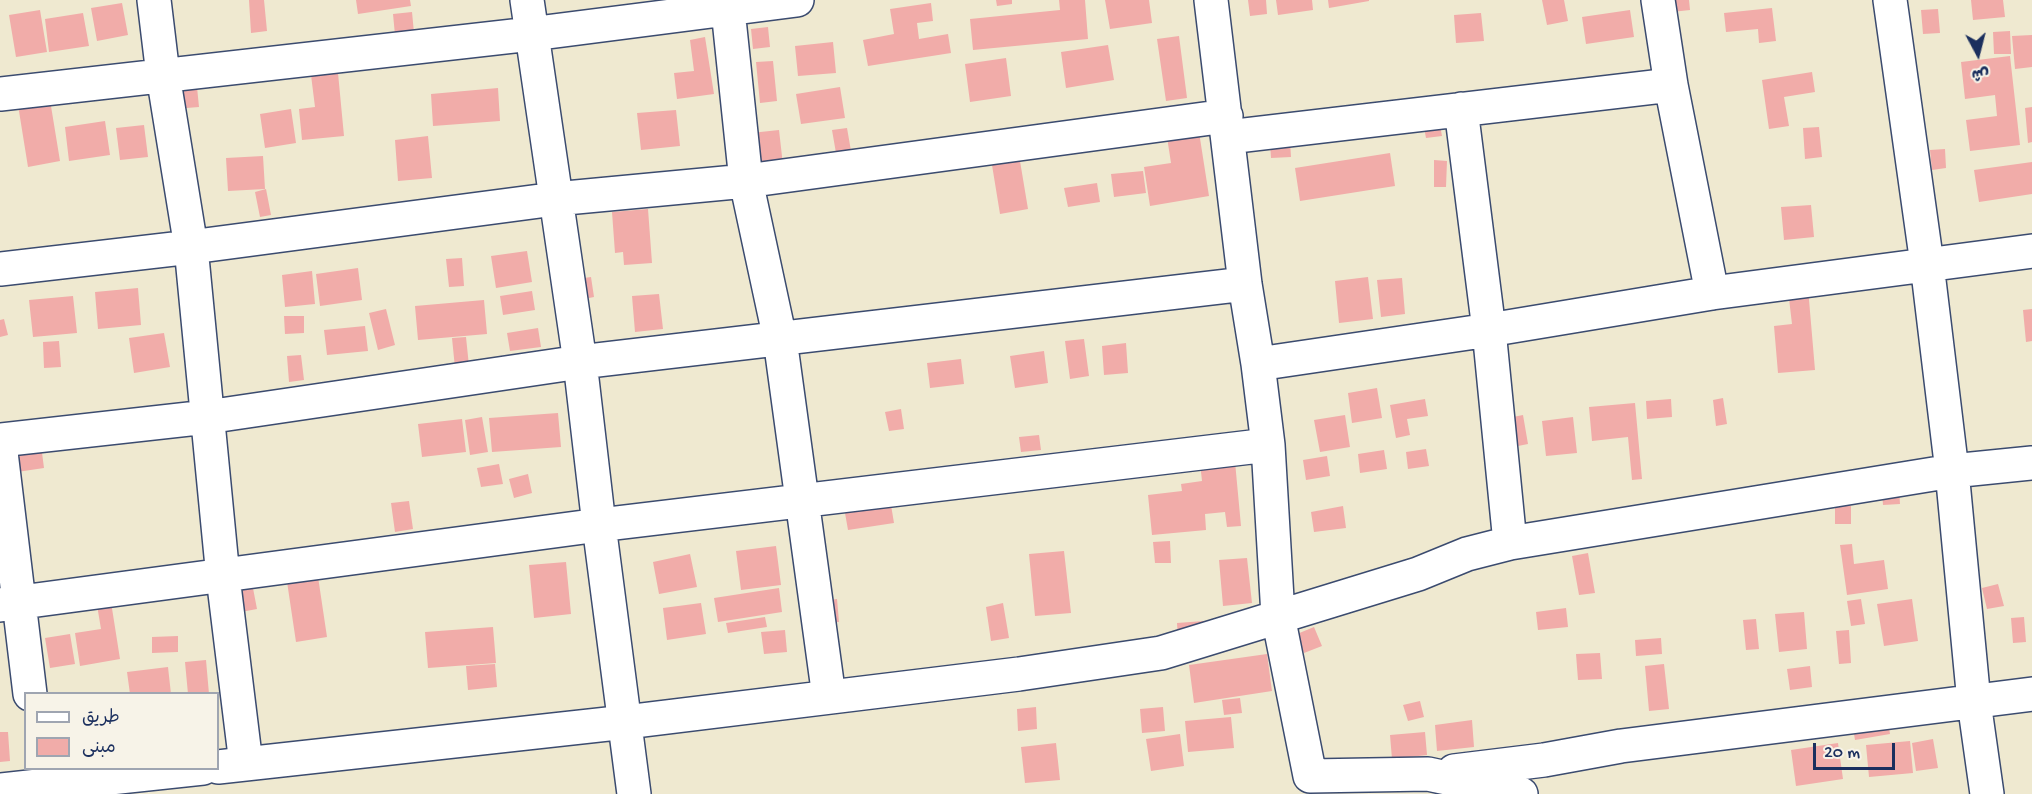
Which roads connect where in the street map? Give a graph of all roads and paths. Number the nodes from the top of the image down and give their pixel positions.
1 (154, 0) edge
2 (527, 0) edge
3 (796, 0) edge
4 (1211, 0) edge
5 (1658, 0) edge
6 (1890, 0) edge
7 (728, 4) edge
8 (531, 34) junction
9 (163, 75) junction
10 (1671, 85) junction
11 (0, 94) edge
12 (1461, 109) junction
13 (1227, 127) junction
14 (746, 181) junction
15 (555, 199) junction
16 (191, 247) junction
17 (2032, 251) edge
18 (1927, 264) junction
19 (0, 269) edge
20 (1245, 284) junction
21 (1712, 292) junction
22 (1489, 330) junction
23 (780, 339) junction
24 (580, 362) junction
25 (1258, 364) junction
26 (207, 417) junction
27 (0, 442) edge
28 (1268, 445) junction
29 (2032, 463) edge
30 (1952, 471) junction
31 (803, 500) junction
32 (599, 525) junction
33 (1510, 543) junction
34 (223, 577) junction
35 (9, 604) edge
36 (1278, 616) junction
37 (30, 692) edge
38 (2032, 694) edge
39 (829, 697) junction
40 (1974, 702) junction
41 (626, 722) junction
42 (232, 765) edge
43 (167, 770) edge
44 (1428, 774) junction
45 (41, 777) edge
46 (1311, 785) edge
47 (0, 790) edge
48 (634, 794) edge
49 (1521, 794) edge
50 (1987, 794) edge

1 - 9 street
2 - 8 street
3 - 7 street
4 - 13 street
5 - 10 street
6 - 18 street
7 - 8 street
7 - 14 street
8 - 9 street
8 - 15 street
9 - 11 street
9 - 16 street
10 - 12 street
10 - 21 street
12 - 13 street
12 - 22 street
13 - 14 street
13 - 20 street
14 - 15 street
14 - 23 street
15 - 16 street
15 - 24 street
16 - 19 street
16 - 26 street
17 - 18 street
18 - 21 street
18 - 30 street
20 - 23 street
20 - 25 street
21 - 22 street
22 - 25 street
22 - 33 street
23 - 24 street
23 - 31 street
24 - 26 street
24 - 32 street
25 - 28 street
26 - 27 street
26 - 34 street
27 - 35 street
28 - 31 street
28 - 36 street
29 - 30 street
30 - 33 street
30 - 40 street
31 - 32 street
31 - 39 street
32 - 34 street
32 - 41 street
33 - 36 street
34 - 35 street
34 - 42 street
35 - 37 street
36 - 39 street
36 - 46 street
38 - 40 street
39 - 41 street
40 - 44 street
40 - 50 street
41 - 42 street
41 - 48 street
43 - 45 street
44 - 46 street
44 - 49 street
45 - 47 street

